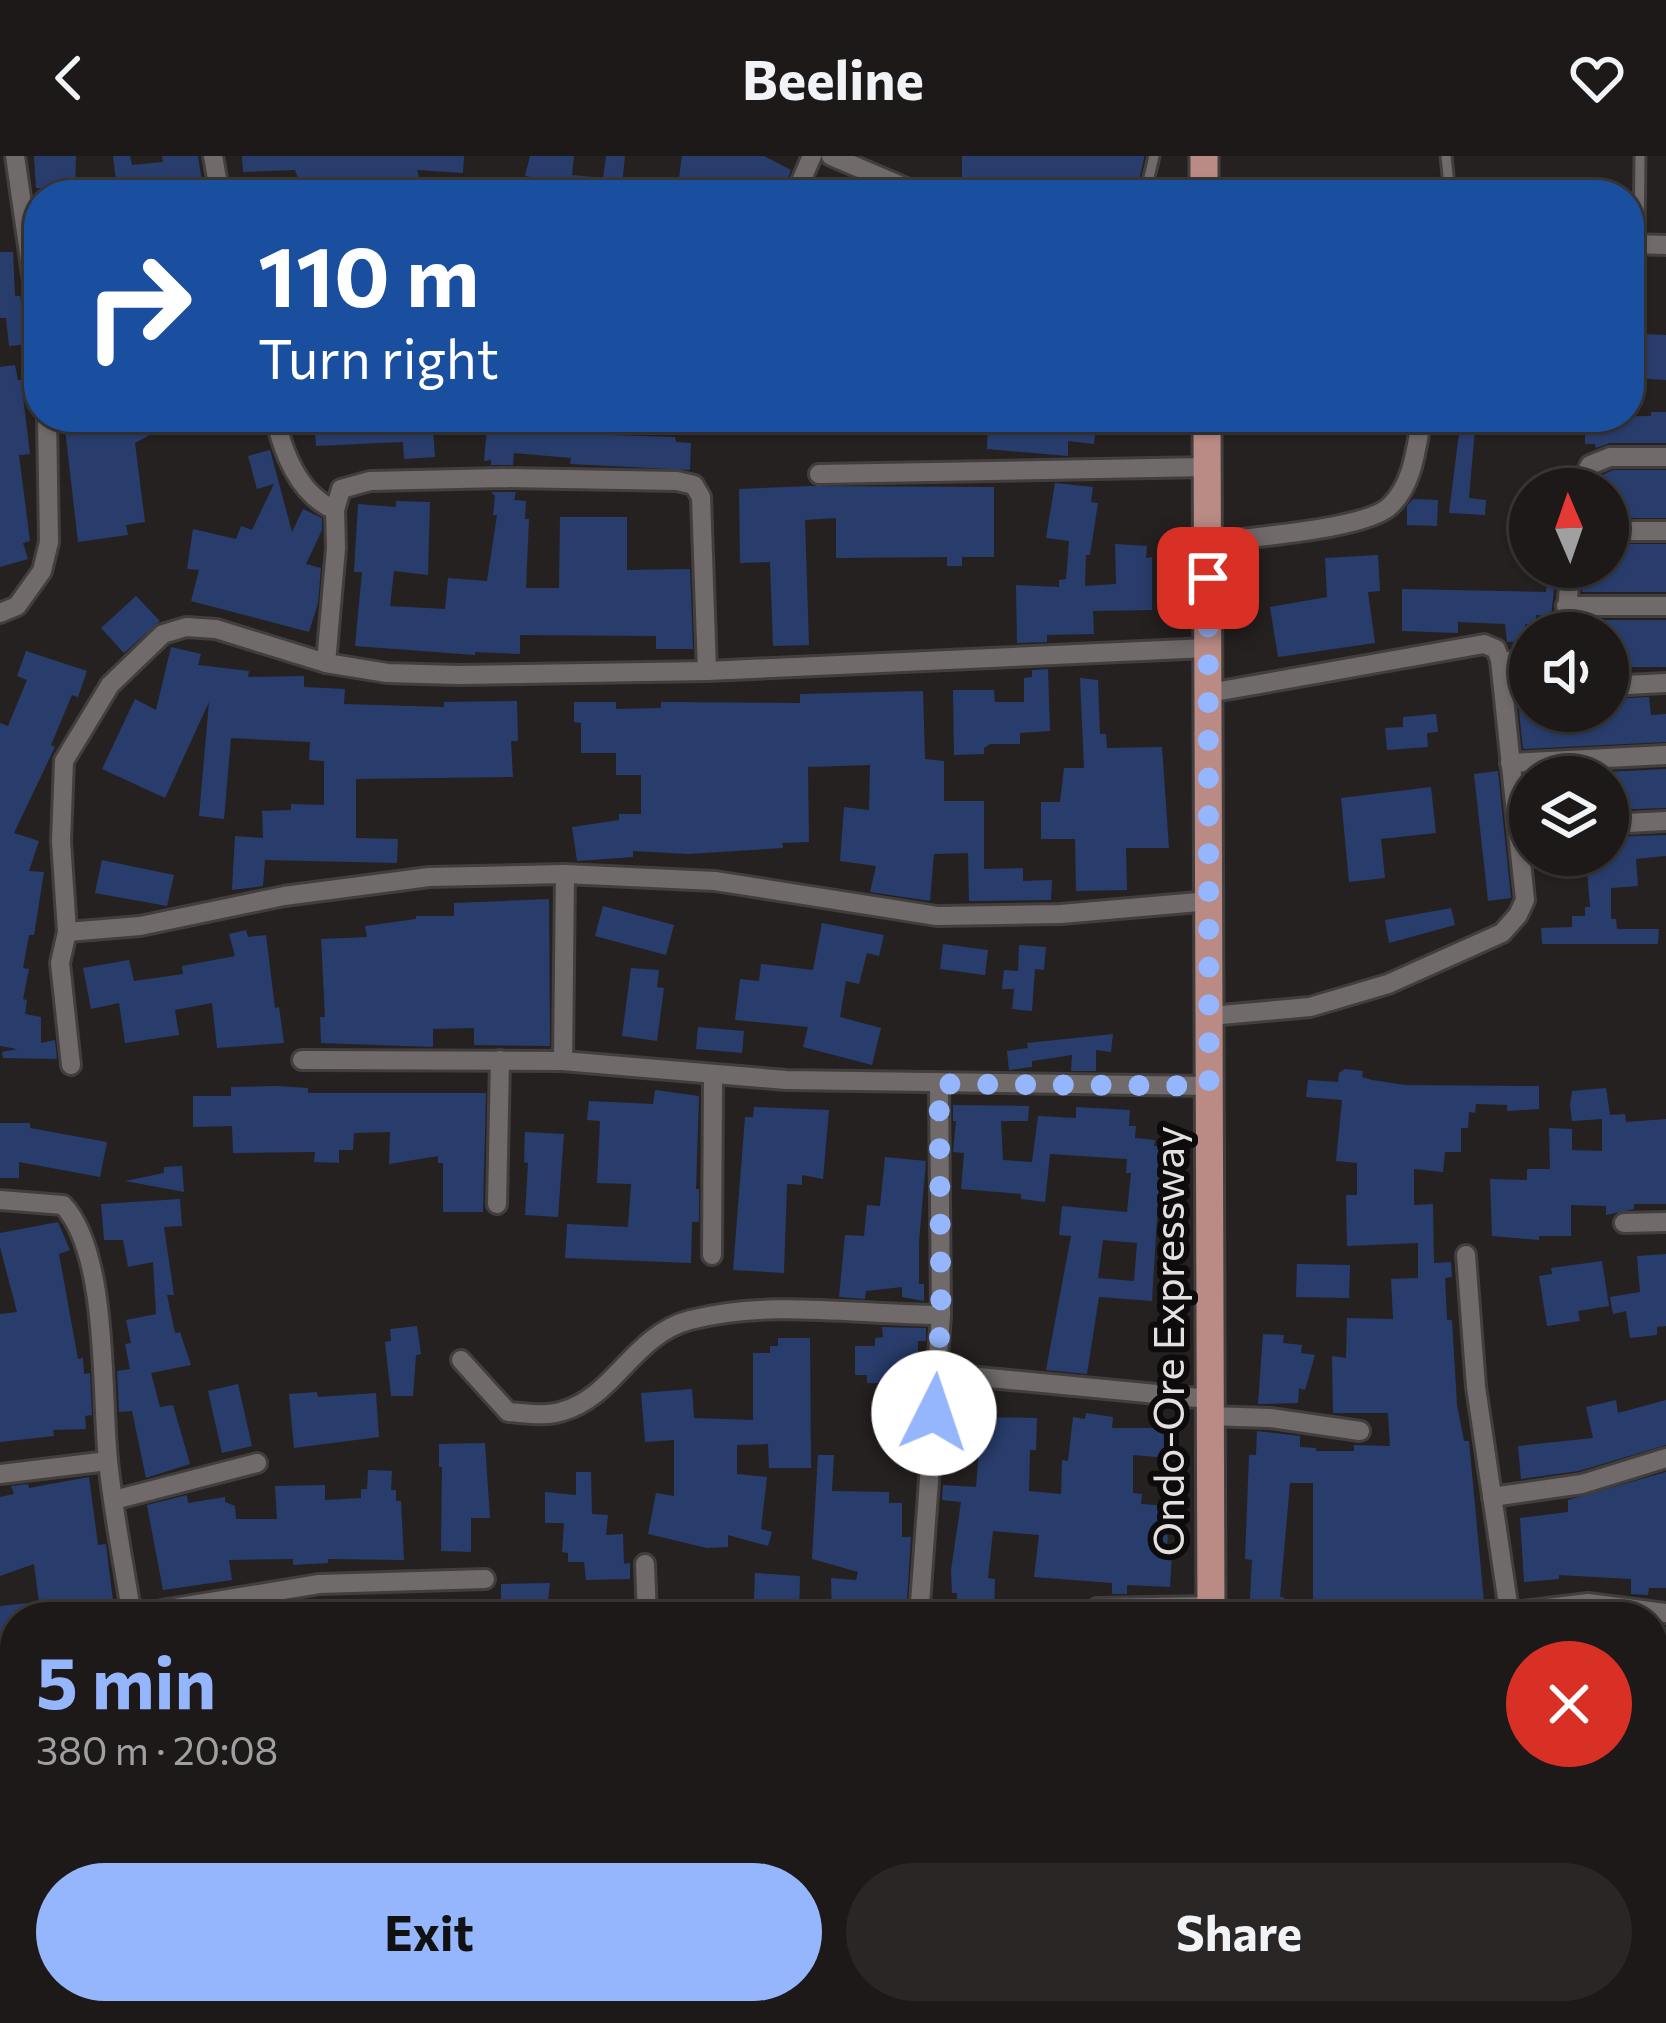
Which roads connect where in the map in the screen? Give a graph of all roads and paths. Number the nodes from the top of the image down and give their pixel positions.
1 (15, 156) edge
2 (831, 156) edge
3 (887, 180) edge
4 (24, 218) edge
5 (46, 432) edge
6 (280, 432) edge
7 (1207, 432) edge
8 (1419, 432) edge
9 (1666, 457) edge
10 (1207, 467) junction
11 (1588, 468) edge
12 (819, 474) dead end
13 (334, 510) junction
14 (1629, 531) edge
15 (1666, 531) edge
16 (1208, 542) junction
17 (1568, 588) edge
18 (1666, 606) edge
19 (1566, 607) junction
20 (1566, 612) edge
21 (0, 614) edge
22 (1208, 648) junction
23 (1500, 660) junction
24 (1509, 662) edge
25 (326, 663) junction
26 (707, 671) junction
27 (1666, 683) edge
28 (1629, 685) edge
29 (1209, 693) junction
30 (1666, 755) edge
31 (1509, 756) edge
32 (1629, 757) edge
33 (1666, 821) edge
34 (1629, 823) edge
35 (565, 874) junction
36 (1525, 876) edge
37 (1210, 901) junction
38 (67, 932) junction
39 (1210, 1016) junction
40 (302, 1060) dead end
41 (500, 1060) junction
42 (563, 1060) junction
43 (71, 1065) dead end
44 (713, 1075) junction
45 (939, 1084) junction
46 (1209, 1086) junction
47 (0, 1200) edge
48 (497, 1204) dead end
49 (1666, 1222) edge
50 (1624, 1223) dead end
51 (1466, 1255) dead end
52 (712, 1256) dead end
53 (941, 1316) junction
54 (461, 1360) dead end
55 (937, 1373) junction
56 (1209, 1407) junction
57 (1360, 1431) dead end
58 (1666, 1458) edge
59 (108, 1461) junction
60 (257, 1463) dead end
61 (0, 1474) edge
62 (1492, 1497) junction
63 (114, 1500) junction
64 (644, 1564) dead end
65 (485, 1580) dead end
66 (130, 1602) edge
67 (214, 1602) edge
68 (646, 1602) edge
69 (920, 1602) edge
70 (1210, 1602) edge
71 (1508, 1602) edge

1 - 4 street
2 - 3 street
5 - 21 street
6 - 13 street
7 - 10 main road, Ondo-Ore Expressway
8 - 16 street
9 - 11 street
10 - 12 street
10 - 16 main road, Ondo-Ore Expressway
13 - 25 street
13 - 26 street
14 - 15 street
16 - 22 main road, Ondo-Ore Expressway
17 - 19 street
18 - 19 street
19 - 20 street
22 - 26 street
22 - 29 main road, Ondo-Ore Expressway
23 - 24 street
23 - 29 street
23 - 31 street
25 - 26 street
25 - 38 street
27 - 28 street
29 - 37 main road, Ondo-Ore Expressway
30 - 32 street
33 - 34 street
35 - 37 street
35 - 38 street
35 - 42 street
36 - 39 street
37 - 39 main road, Ondo-Ore Expressway
38 - 43 street
39 - 46 main road, Ondo-Ore Expressway
40 - 41 street
41 - 42 street
41 - 48 street
42 - 44 street
44 - 45 street
44 - 52 street
45 - 46 street
45 - 53 street
46 - 56 main road, Ondo-Ore Expressway
47 - 59 street
49 - 50 street
51 - 62 street
53 - 54 street
53 - 55 street
55 - 56 street
55 - 69 street
56 - 57 street
56 - 70 main road, Ondo-Ore Expressway
58 - 62 street
59 - 61 street
59 - 63 street
60 - 63 street
62 - 71 street
63 - 66 street
64 - 68 street
65 - 67 street

